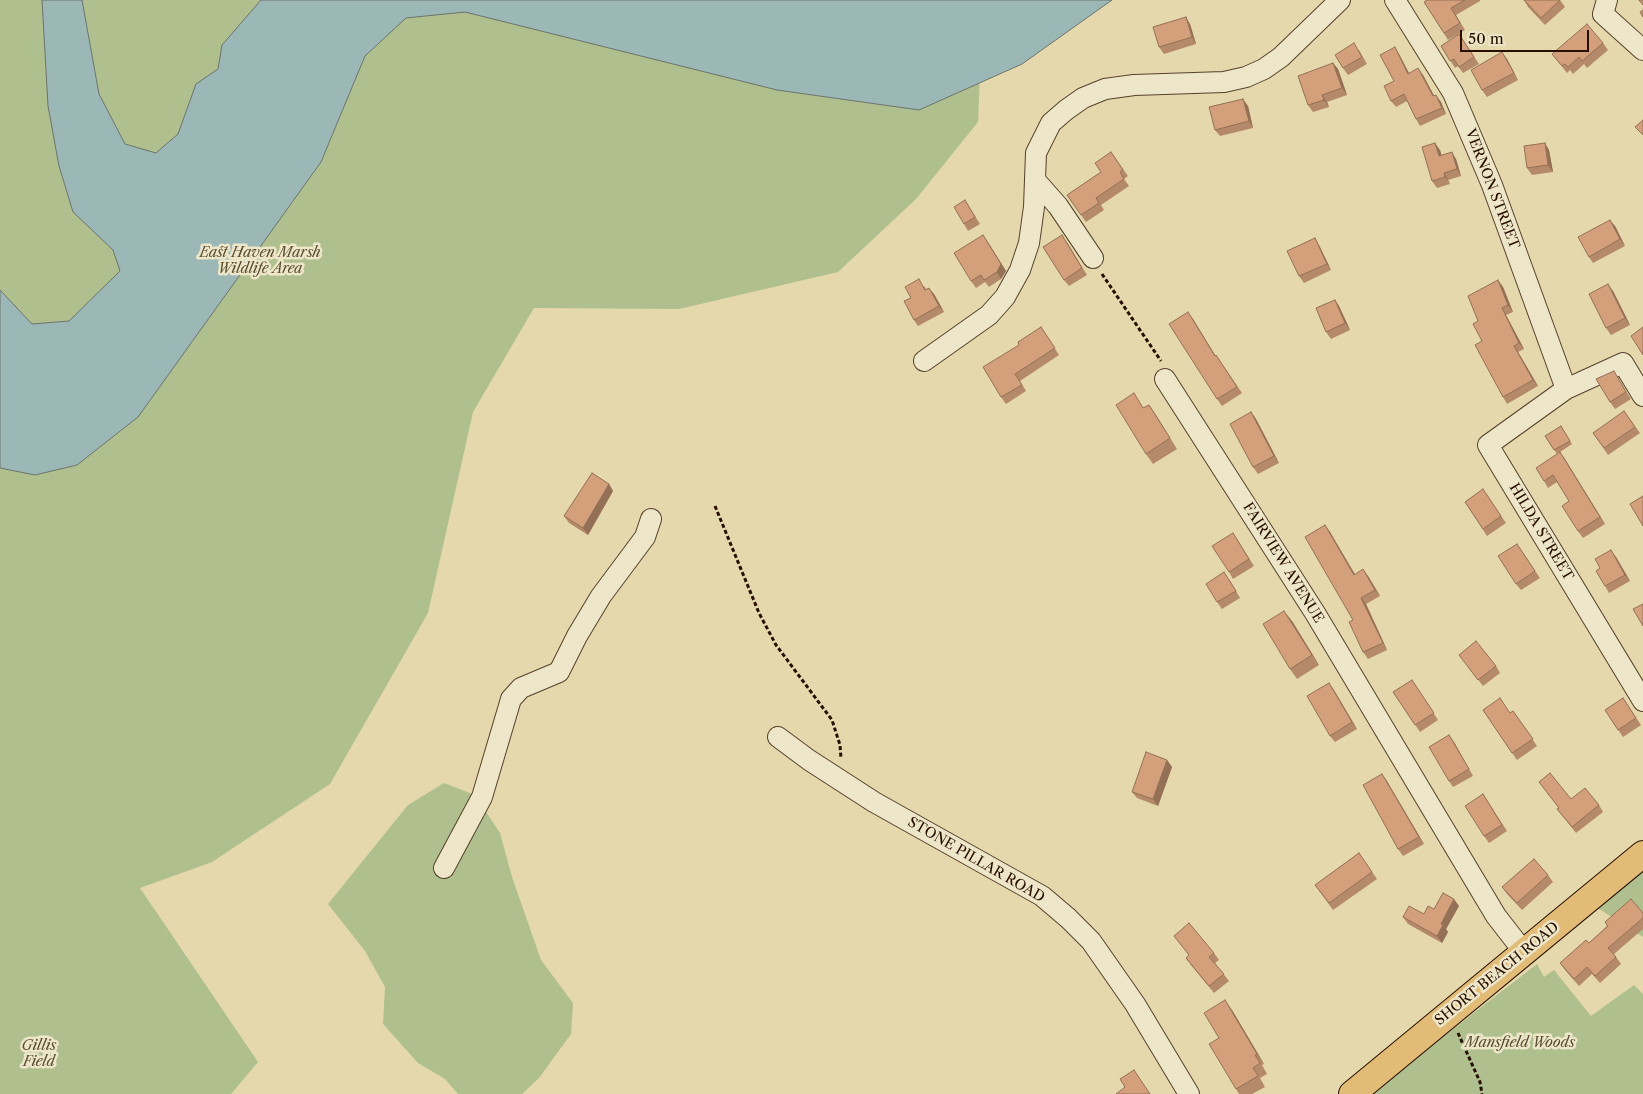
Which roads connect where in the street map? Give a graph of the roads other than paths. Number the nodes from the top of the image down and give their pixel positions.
1 (1340, 0) edge
2 (1395, 0) edge
3 (1607, 0) edge
4 (1643, 50) edge
5 (1035, 180) junction
6 (1093, 258) road end
7 (924, 361) dead end
8 (1165, 379) road end
9 (1566, 389) junction
10 (1643, 396) edge
11 (651, 519) dead end
12 (1643, 701) edge
13 (778, 736) dead end
14 (1643, 854) edge
15 (444, 868) dead end
16 (1524, 952) junction
17 (1189, 1094) edge
18 (1352, 1094) edge

1 - 5 street
2 - 9 street, VERNON STREET
3 - 4 street
5 - 6 street
5 - 7 street
8 - 16 street, FAIRVIEW AVENUE
9 - 10 street
9 - 12 street, HILDA STREET
11 - 15 street
13 - 17 street, STONE PILLAR ROAD
14 - 16 main road, SHORT BEACH ROAD
16 - 18 main road, SHORT BEACH ROAD

